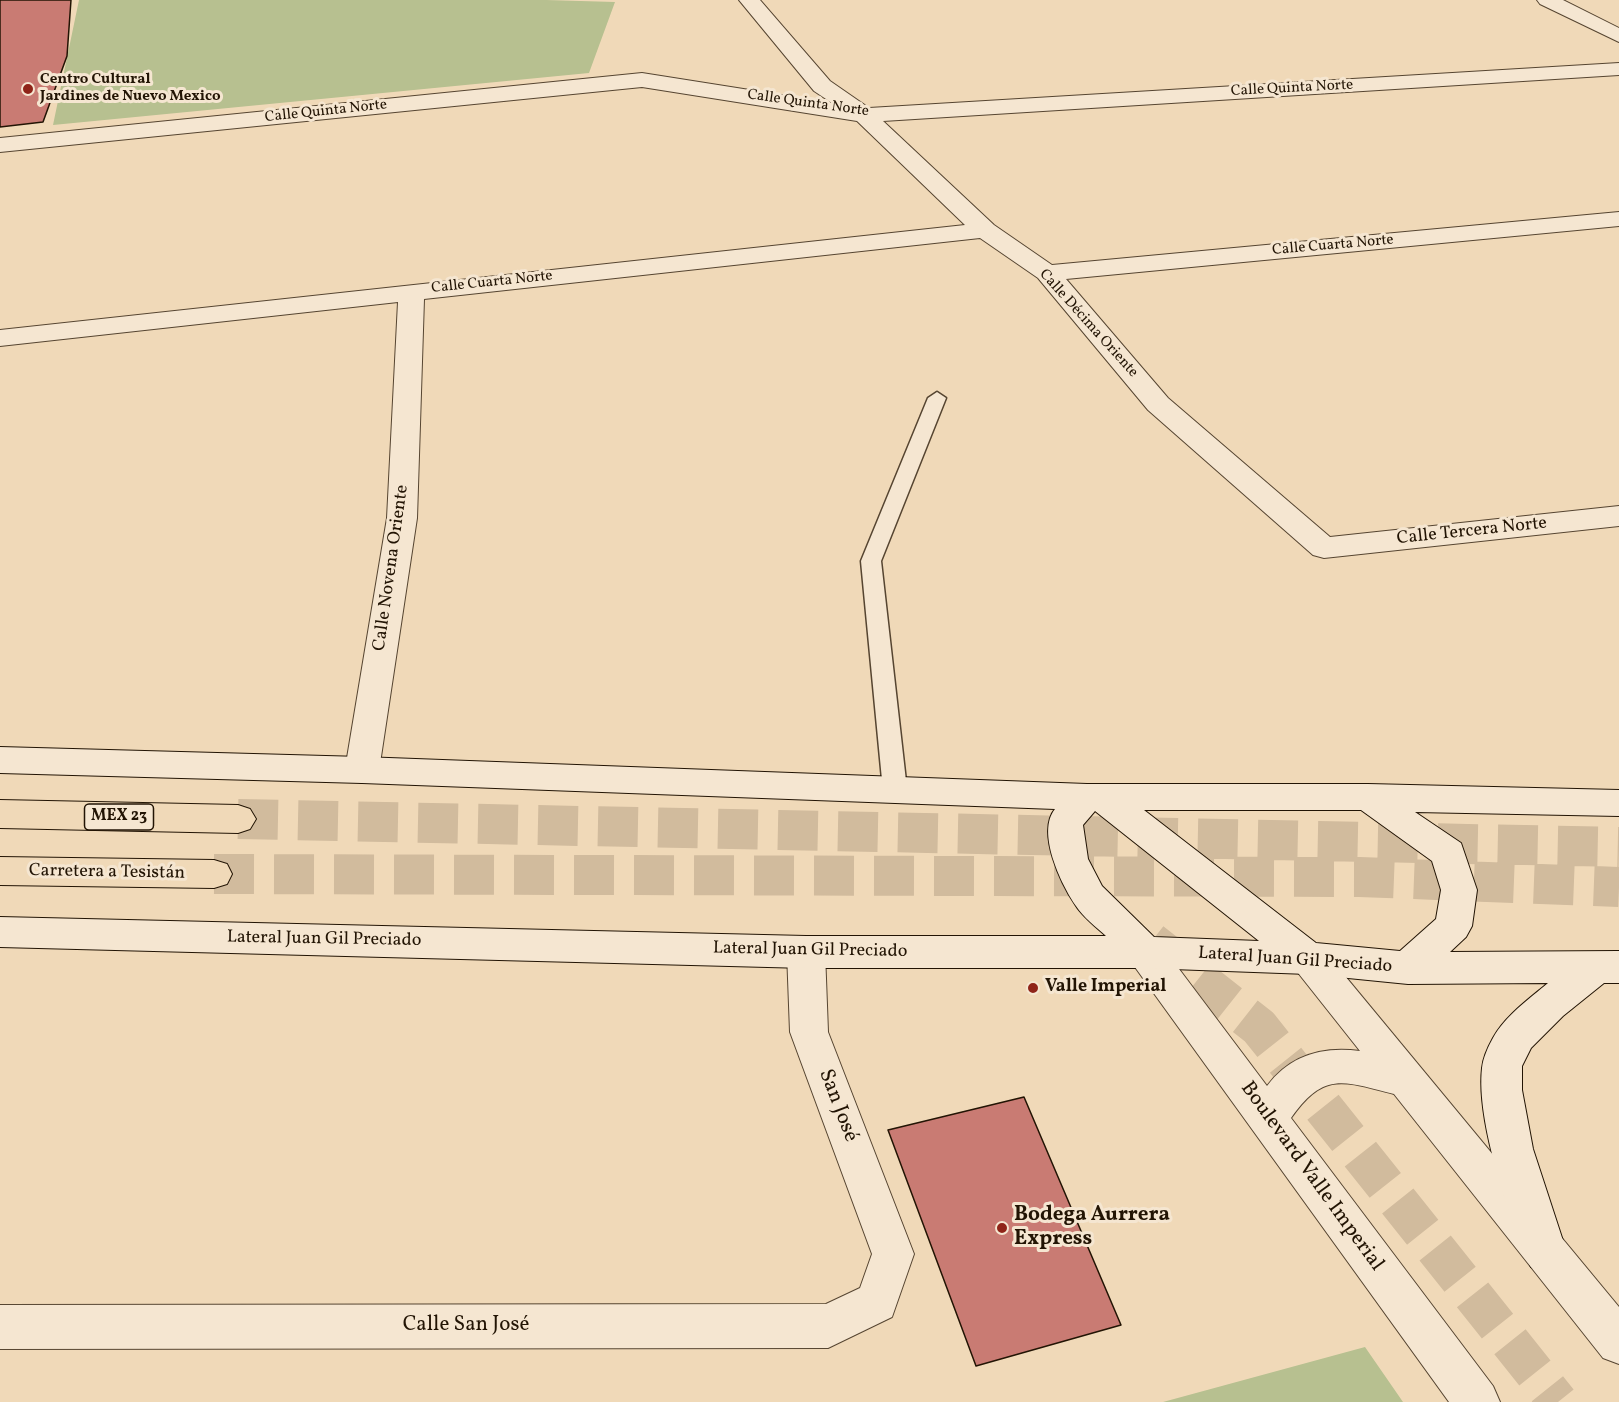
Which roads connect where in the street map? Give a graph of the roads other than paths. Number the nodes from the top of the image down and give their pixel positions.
1 (749, 0) edge
2 (1547, 0) edge
3 (1619, 36) edge
4 (1619, 69) edge
5 (864, 115) junction
6 (0, 145) edge
7 (1619, 219) edge
8 (985, 230) junction
9 (1047, 273) junction
10 (411, 292) junction
11 (0, 338) edge
12 (937, 398) dead end
13 (1619, 516) edge
14 (1324, 548) joint
15 (0, 760) edge
16 (362, 770) junction
17 (896, 790) junction
18 (1094, 797) junction
19 (1368, 797) junction
20 (1619, 803) edge
21 (0, 814) edge
22 (238, 819) tunnel mouth
23 (0, 871) edge
24 (214, 874) tunnel mouth
25 (0, 932) edge
26 (806, 952) junction
27 (1145, 952) junction
28 (1308, 958) junction
29 (1608, 967) edge
30 (1408, 969) junction
31 (1405, 1078) junction
32 (1267, 1118) junction
33 (1546, 1253) junction
34 (893, 1254) joint
35 (0, 1327) edge
36 (1619, 1342) edge
37 (1478, 1402) edge

1 - 5 street, Calle Décima Oriente
2 - 3 street
4 - 5 street, Calle Quinta Norte
5 - 6 street, Calle Quinta Norte
5 - 8 street, Calle Décima Oriente
7 - 9 street, Calle Cuarta Norte
8 - 9 street, Calle Décima Oriente
8 - 10 street, Calle Cuarta Norte
9 - 14 street, Calle Décima Oriente
10 - 11 street, Calle Cuarta Norte
10 - 16 street, Calle Novena Oriente
12 - 17 lane
13 - 14 street, Calle Tercera Norte
15 - 16 street
16 - 17 street
17 - 18 street
18 - 19 street
18 - 27 street, Boulevard Valle Imperial
18 - 28 street
19 - 20 street
19 - 30 street
21 - 22 main road, MEX 23
23 - 24 main road, Carretera a Tesistán
25 - 26 street, Lateral Juan Gil Preciado
26 - 27 street, Lateral Juan Gil Preciado
26 - 34 street, San José
27 - 28 street, Lateral Juan Gil Preciado
27 - 32 street, Boulevard Valle Imperial
28 - 30 street, Lateral Juan Gil Preciado
28 - 31 street
29 - 30 street, Lateral Juan Gil Preciado
29 - 33 street
31 - 32 street
31 - 33 street
32 - 37 street, Boulevard Valle Imperial
33 - 36 street
34 - 35 street, Calle San José

